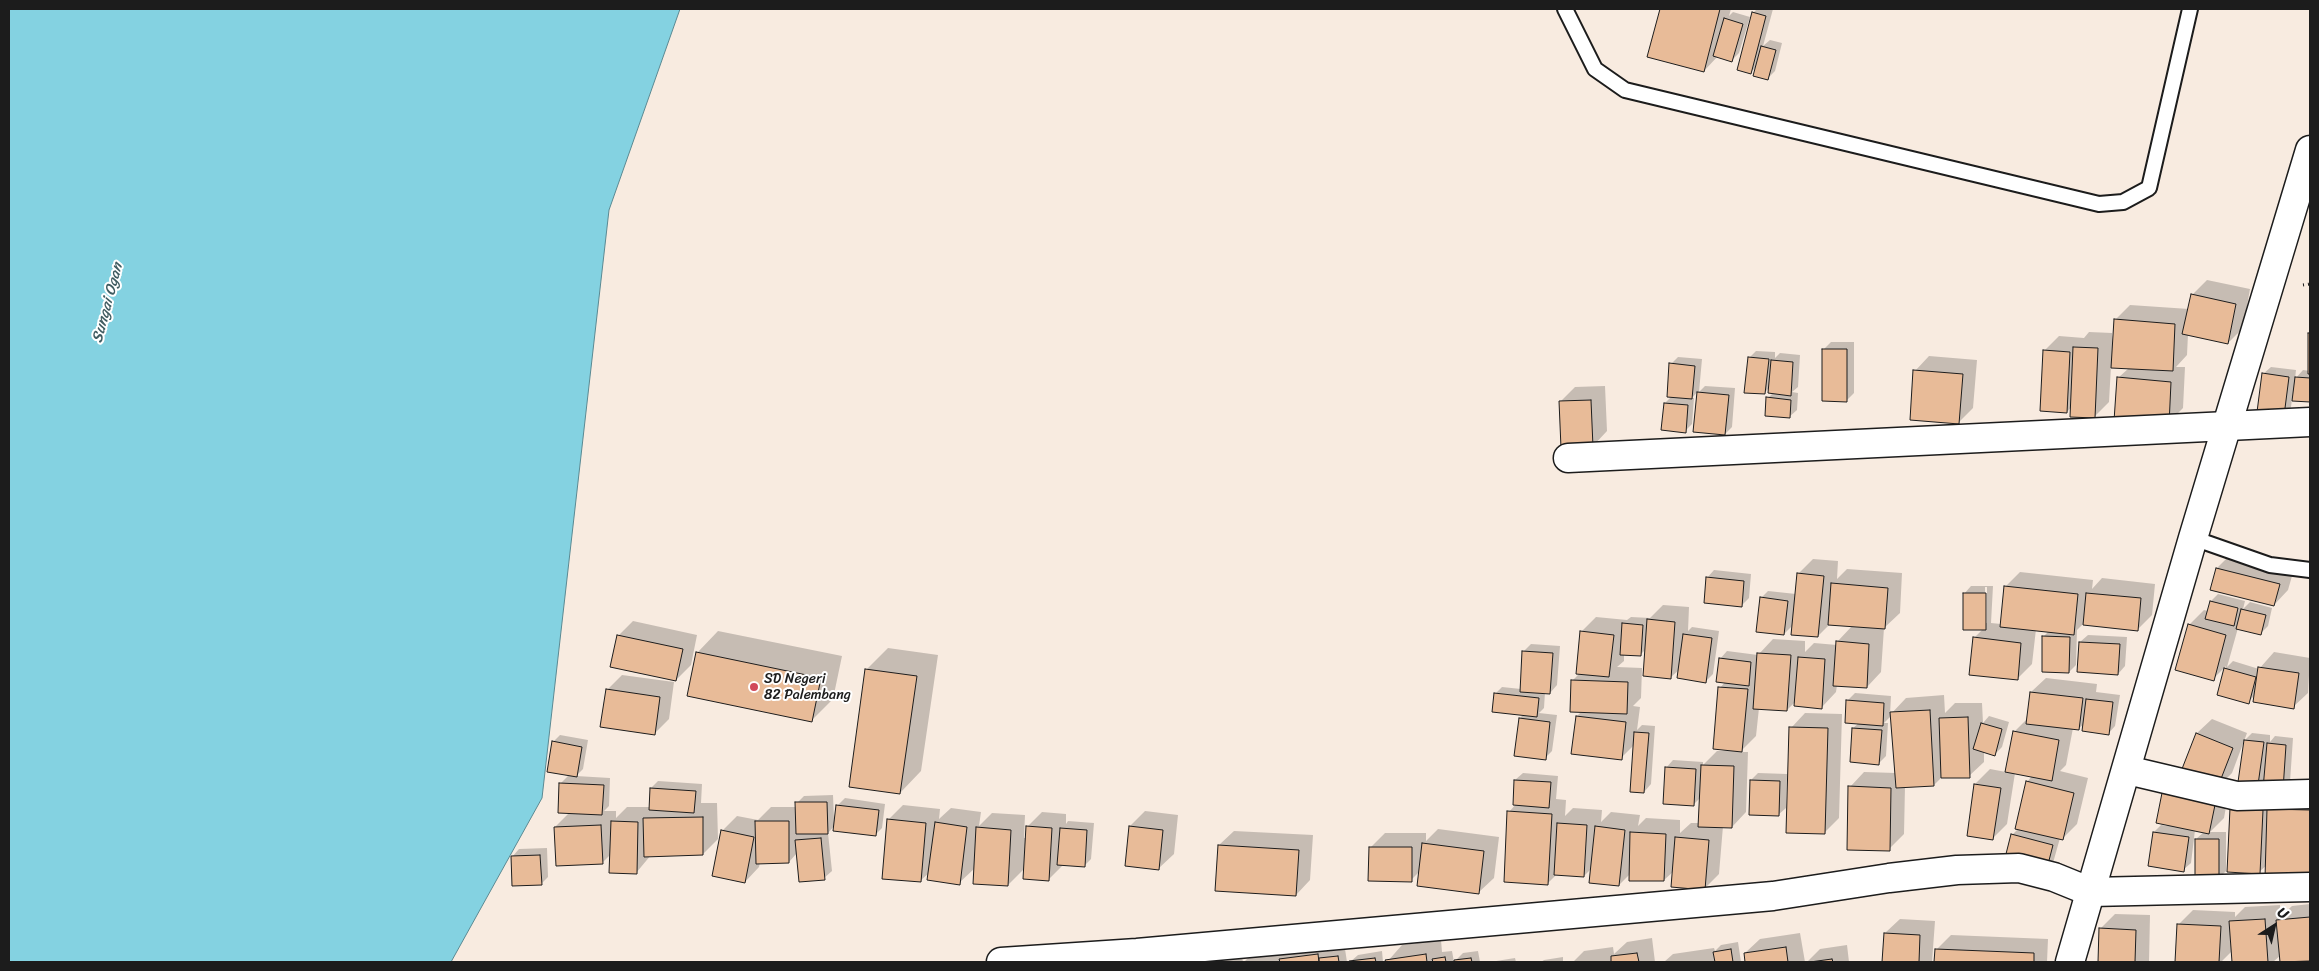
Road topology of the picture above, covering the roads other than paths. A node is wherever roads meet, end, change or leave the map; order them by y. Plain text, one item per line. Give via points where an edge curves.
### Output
1 (1565, 9) edge
2 (2190, 9) edge
3 (2310, 150) edge
4 (2310, 422) edge
5 (2229, 426) junction
6 (1568, 458) dead end
7 (2193, 538) junction
8 (2310, 570) edge
9 (2127, 770) junction
10 (2310, 794) edge
11 (2310, 887) edge
12 (2091, 892) junction
13 (1001, 962) edge
14 (2070, 962) edge

1 - 2 lane via 1594,70 1625,90 2099,204 2123,202 2149,188
3 - 5 street
4 - 5 street
5 - 6 street
5 - 7 street
7 - 8 lane via 2270,565
7 - 9 street
9 - 10 street via 2237,796
9 - 12 street
11 - 12 street
12 - 13 street via 2054,877 2019,868 1957,870 1773,896 1137,953
12 - 14 street

